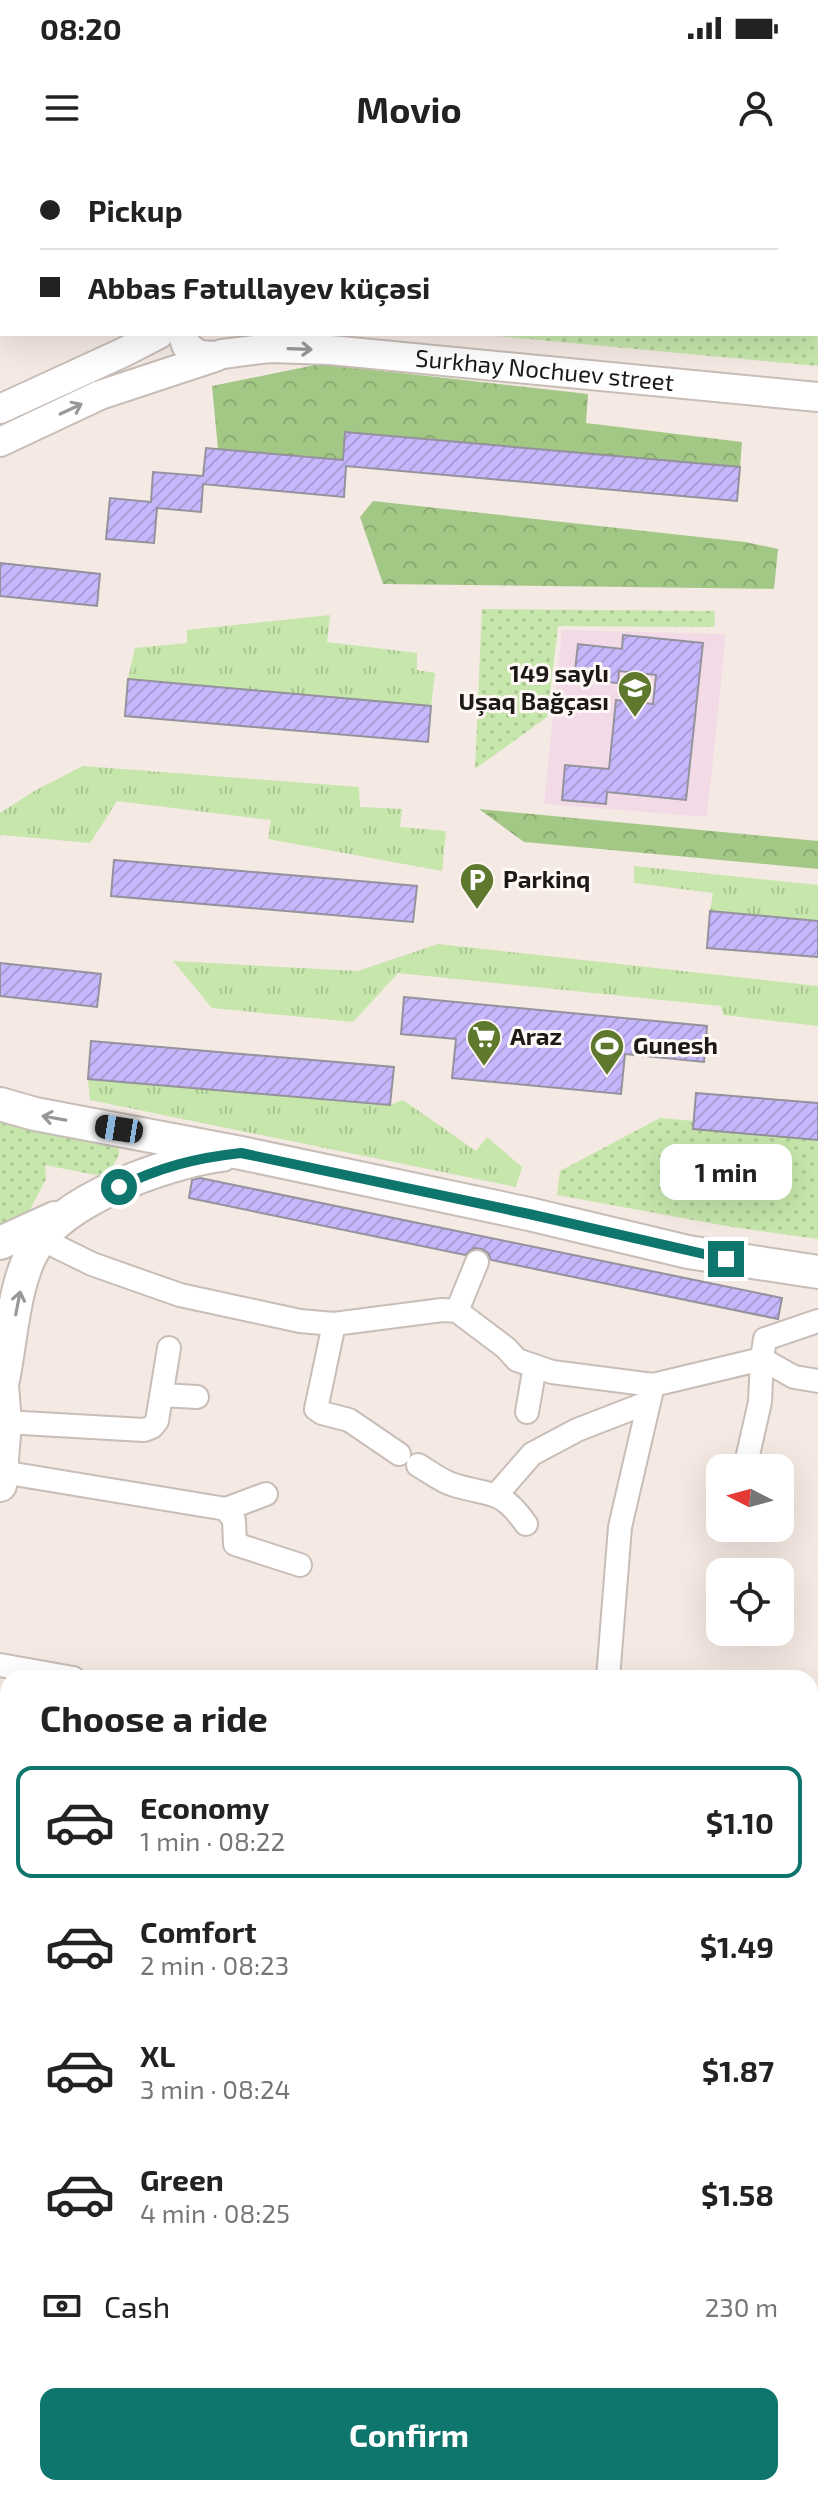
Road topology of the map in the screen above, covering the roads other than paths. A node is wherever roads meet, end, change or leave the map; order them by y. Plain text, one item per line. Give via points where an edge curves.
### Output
1 (155, 336) edge
2 (184, 336) edge
3 (351, 336) edge
4 (224, 348) edge
5 (818, 381) edge
6 (818, 397) edge
7 (0, 409) edge
8 (0, 442) edge
9 (0, 1104) edge
10 (119, 1129) junction
11 (241, 1153) junction
12 (119, 1187) junction
13 (76, 1209) junction
14 (41, 1239) junction
15 (0, 1243) edge
16 (477, 1262) dead end
17 (818, 1272) edge
18 (457, 1311) junction
19 (818, 1321) edge
20 (334, 1324) junction
21 (169, 1348) dead end
22 (762, 1359) junction
23 (535, 1366) junction
24 (2, 1371) edge
25 (818, 1381) edge
26 (651, 1394) junction
27 (162, 1395) junction
28 (197, 1397) dead end
29 (527, 1412) dead end
30 (5, 1422) junction
31 (748, 1454) edge
32 (1, 1479) edge
33 (266, 1494) dead end
34 (497, 1494) junction
35 (226, 1509) junction
36 (526, 1524) dead end
37 (300, 1565) dead end
38 (0, 1665) edge
39 (28, 1670) edge
40 (609, 1670) edge

1 - 7 street
2 - 4 street via 192,351 206,357
3 - 5 street, Surkhay Nochuev street
4 -> 6 street, Surkhay Nochuev street via 330,350
8 -> 4 street, Surkhay Nochuev street via 100,395
10 -> 9 main road
10 - 11 main road
10 - 12 main road via 138,1151
11 - 12 main road via 193,1159
11 - 17 main road via 659,1246
12 - 13 main road
13 - 14 main road
13 - 15 main road
14 - 20 street via 92,1264 180,1295
24 -> 14 main road via 21,1286
16 - 18 street
18 - 20 street
18 - 23 street via 517,1360
19 - 22 street via 765,1339
20 - 34 street via 316,1409 349,1420 450,1483
21 - 27 street
22 - 25 street via 794,1377
22 - 26 street
22 - 31 street via 760,1402
23 - 26 street
23 - 29 street
24 - 30 main road
26 - 34 street via 532,1454
26 - 40 street via 620,1527
27 - 28 street
27 - 30 street via 157,1421 144,1430
30 - 32 main road
32 - 35 street
33 - 35 street
34 - 36 street
35 - 37 street via 234,1520 235,1544
38 - 39 street

